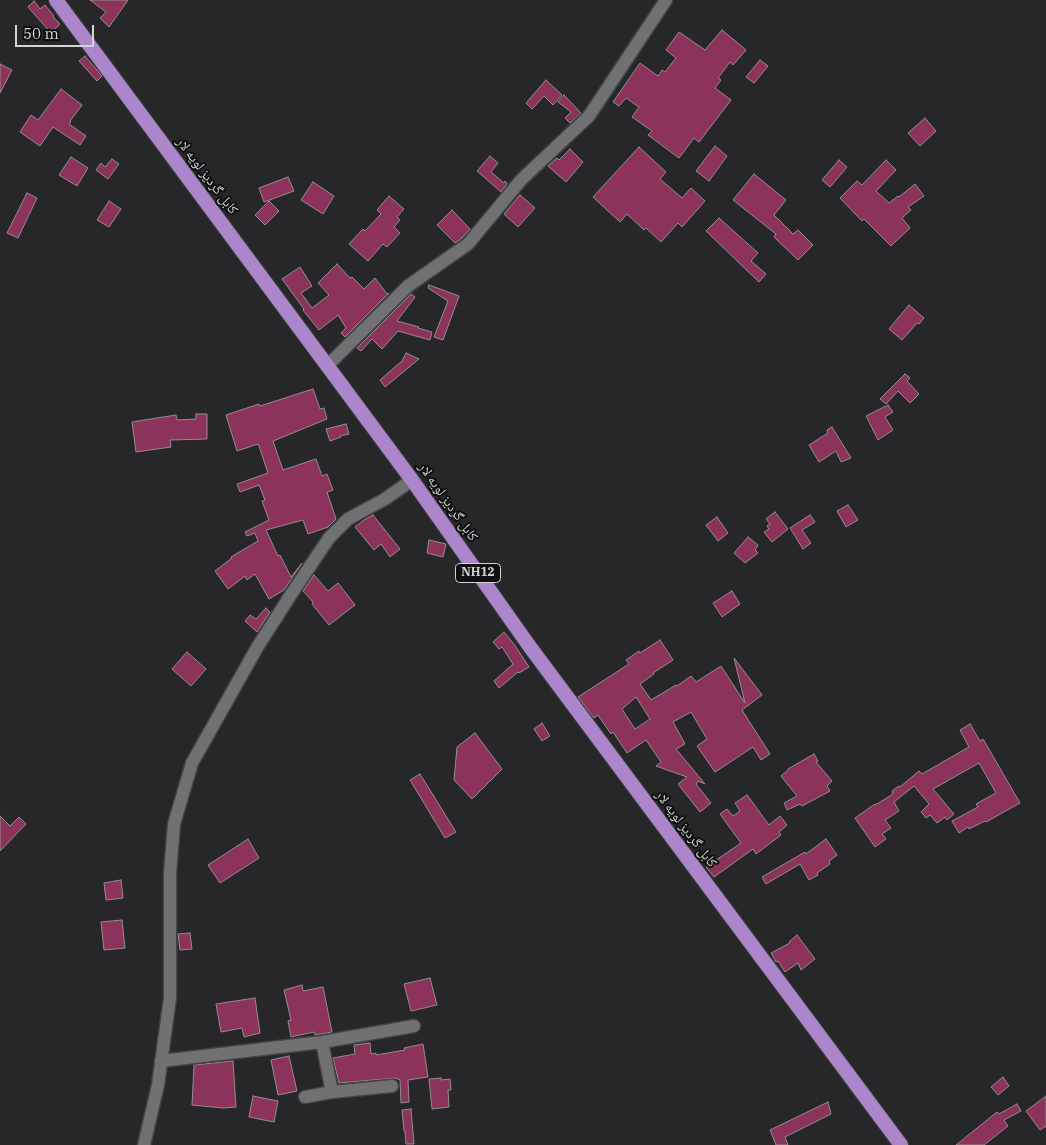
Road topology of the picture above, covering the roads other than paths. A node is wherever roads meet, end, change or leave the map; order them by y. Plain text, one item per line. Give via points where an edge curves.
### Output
1 (56, 0) edge
2 (666, 0) edge
3 (327, 366) junction
4 (412, 480) junction
5 (414, 1026) dead end
6 (322, 1042) junction
7 (161, 1061) junction
8 (392, 1086) dead end
9 (332, 1092) junction
10 (305, 1098) dead end
11 (144, 1145) edge
12 (901, 1145) edge

1 - 3 highway, کابل گردیز لویه لار / NH12
2 - 3 street via 589,116 521,180 468,244 408,286
3 - 4 highway, کابل گردیز لویه لار / NH12
4 - 7 street via 348,519 329,538 258,646 192,763 174,824 170,873 170,998
4 - 12 highway, کابل گردیز لویه لار / NH12 via 536,655
5 - 6 street
6 - 7 street
6 - 9 street
7 - 11 street
8 - 9 street
9 - 10 street

